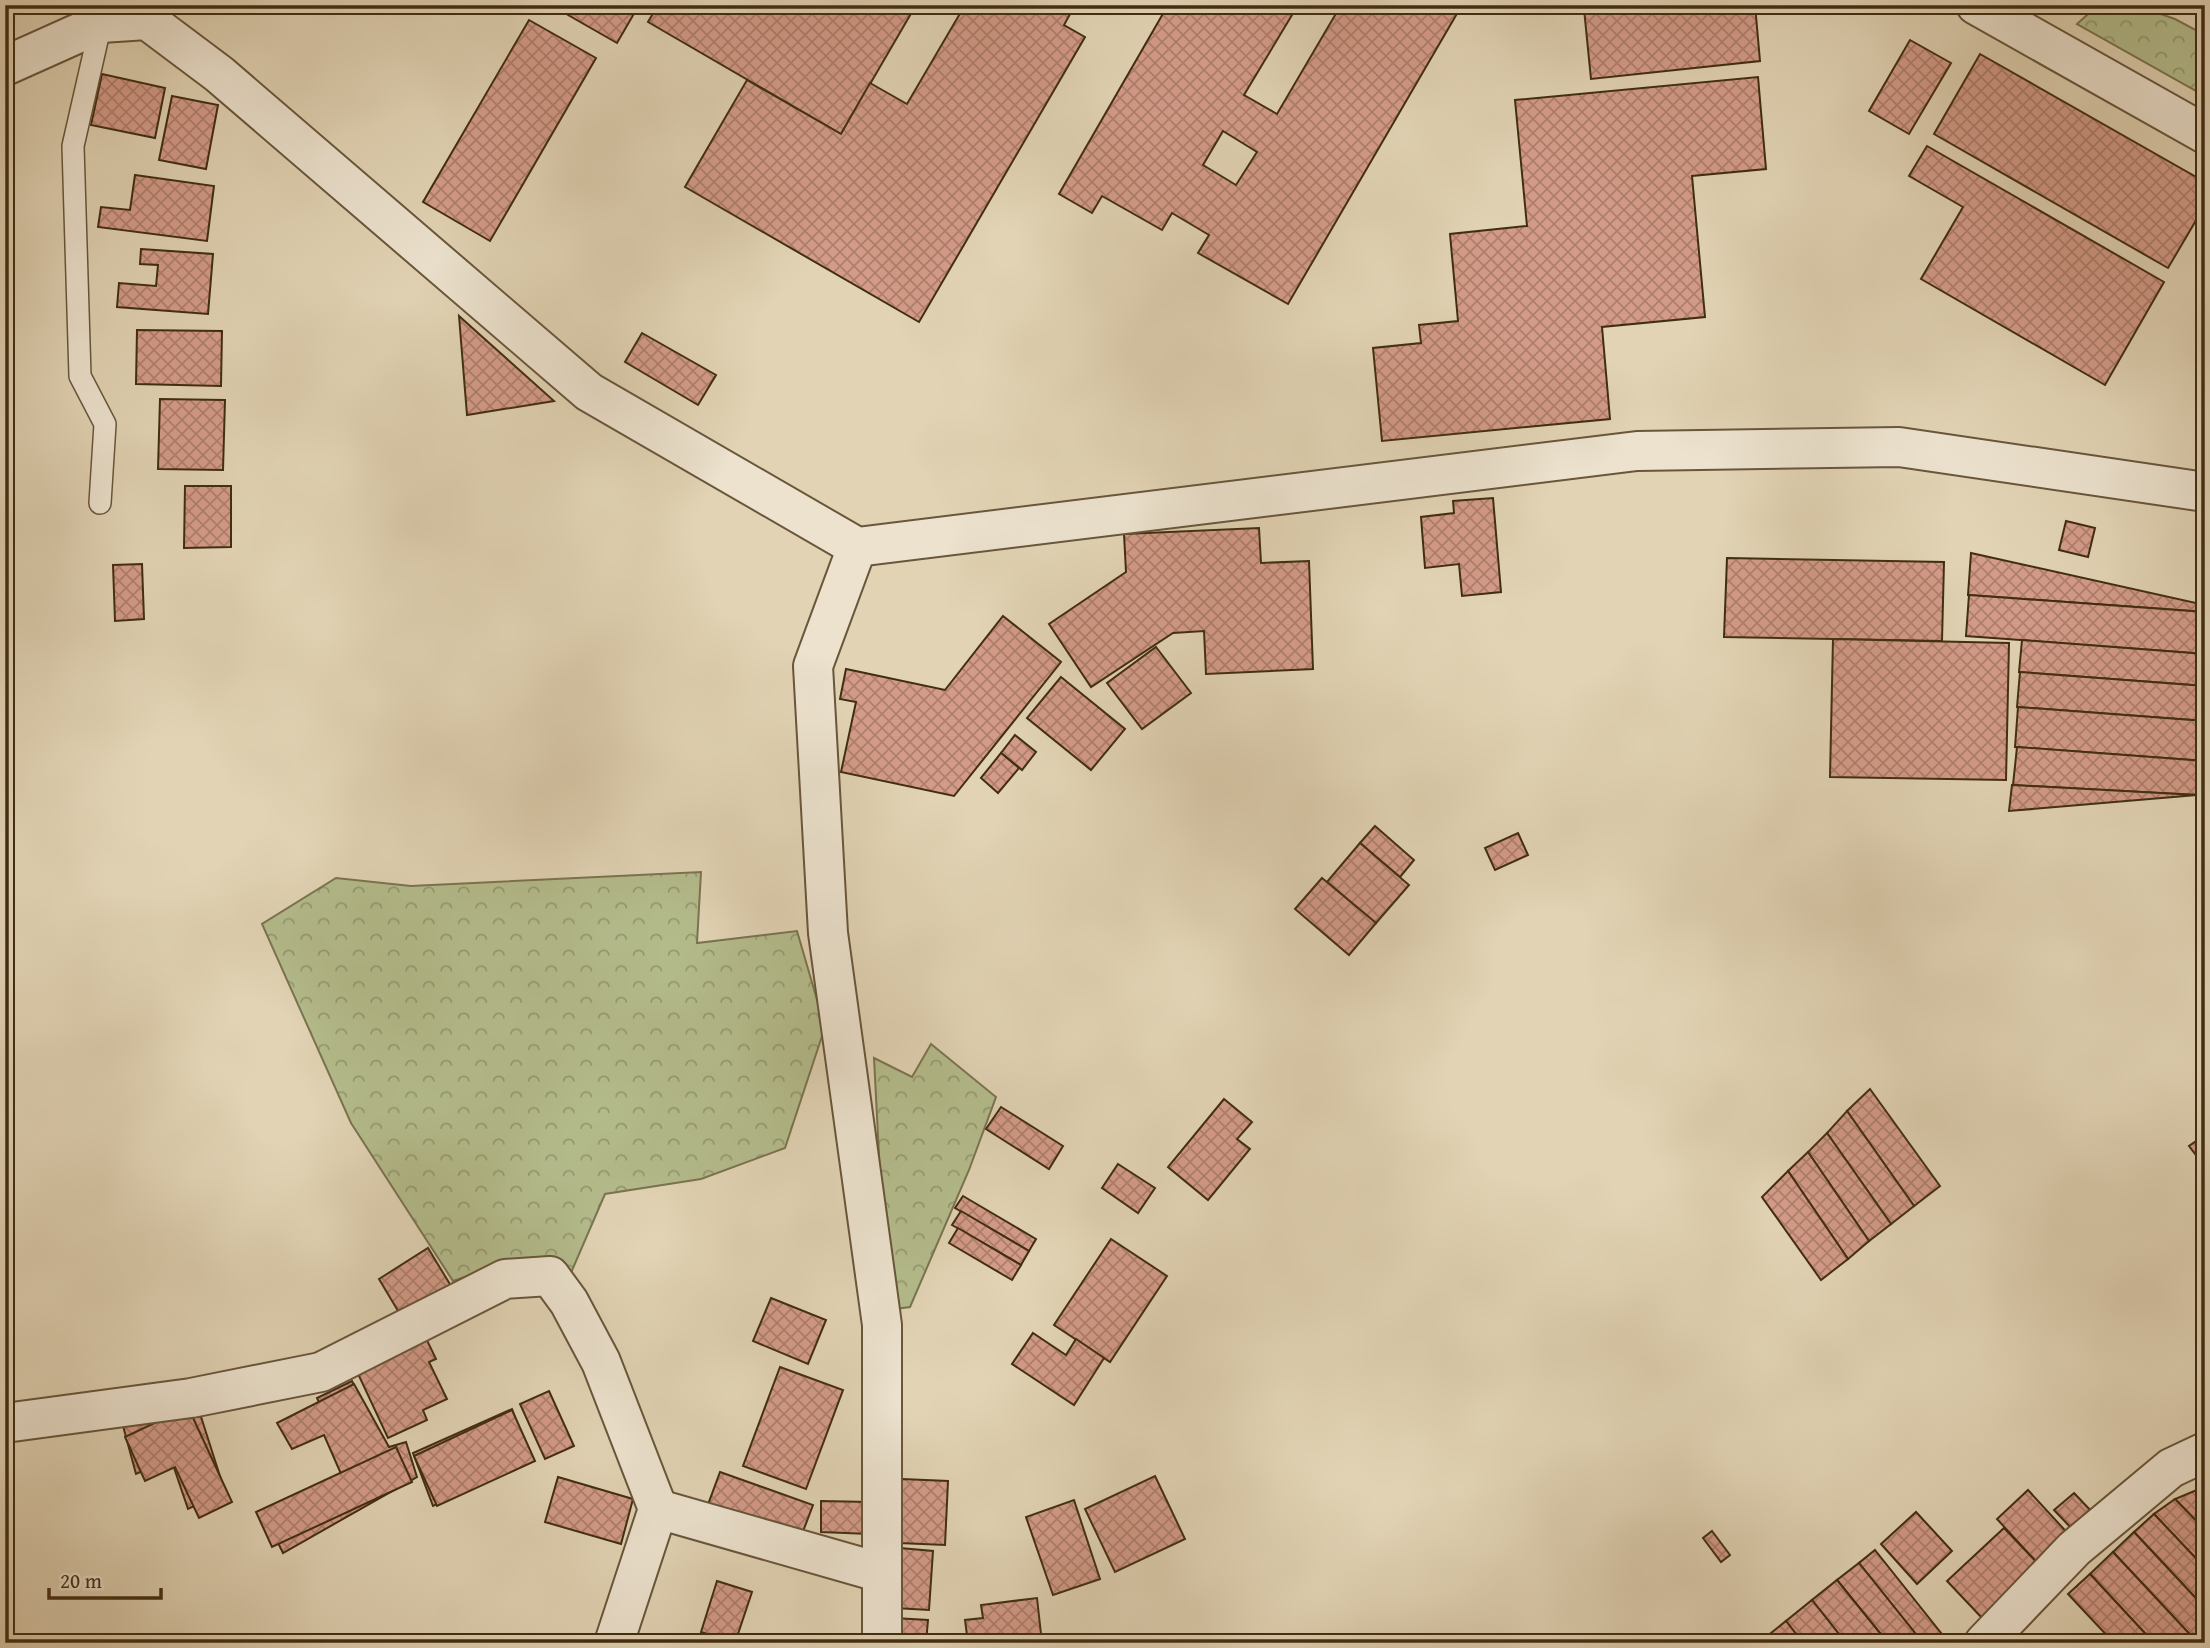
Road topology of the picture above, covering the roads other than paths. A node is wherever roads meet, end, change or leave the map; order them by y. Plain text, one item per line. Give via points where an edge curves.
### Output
1 (1976, 5) edge
2 (151, 13) edge
3 (101, 23) junction
4 (5, 66) edge
5 (2205, 134) edge
6 (2205, 492) edge
7 (100, 503) dead end
8 (857, 547) junction
9 (5, 1423) edge
10 (2205, 1452) edge
11 (658, 1509) junction
12 (882, 1573) junction
13 (614, 1643) edge
14 (882, 1643) edge
15 (1984, 1643) edge

1 - 5 street
2 - 3 street
2 - 8 street via 589,392
3 - 4 street
3 - 7 lane via 72,146 80,376 105,424
6 - 8 street via 1899,447 1637,451
8 - 12 street via 813,666 828,933 882,1325
9 - 11 street via 191,1398 321,1372 505,1279 550,1276 600,1362
10 - 15 street via 2171,1468 2074,1549
11 - 12 street
11 - 13 street
12 - 14 street

